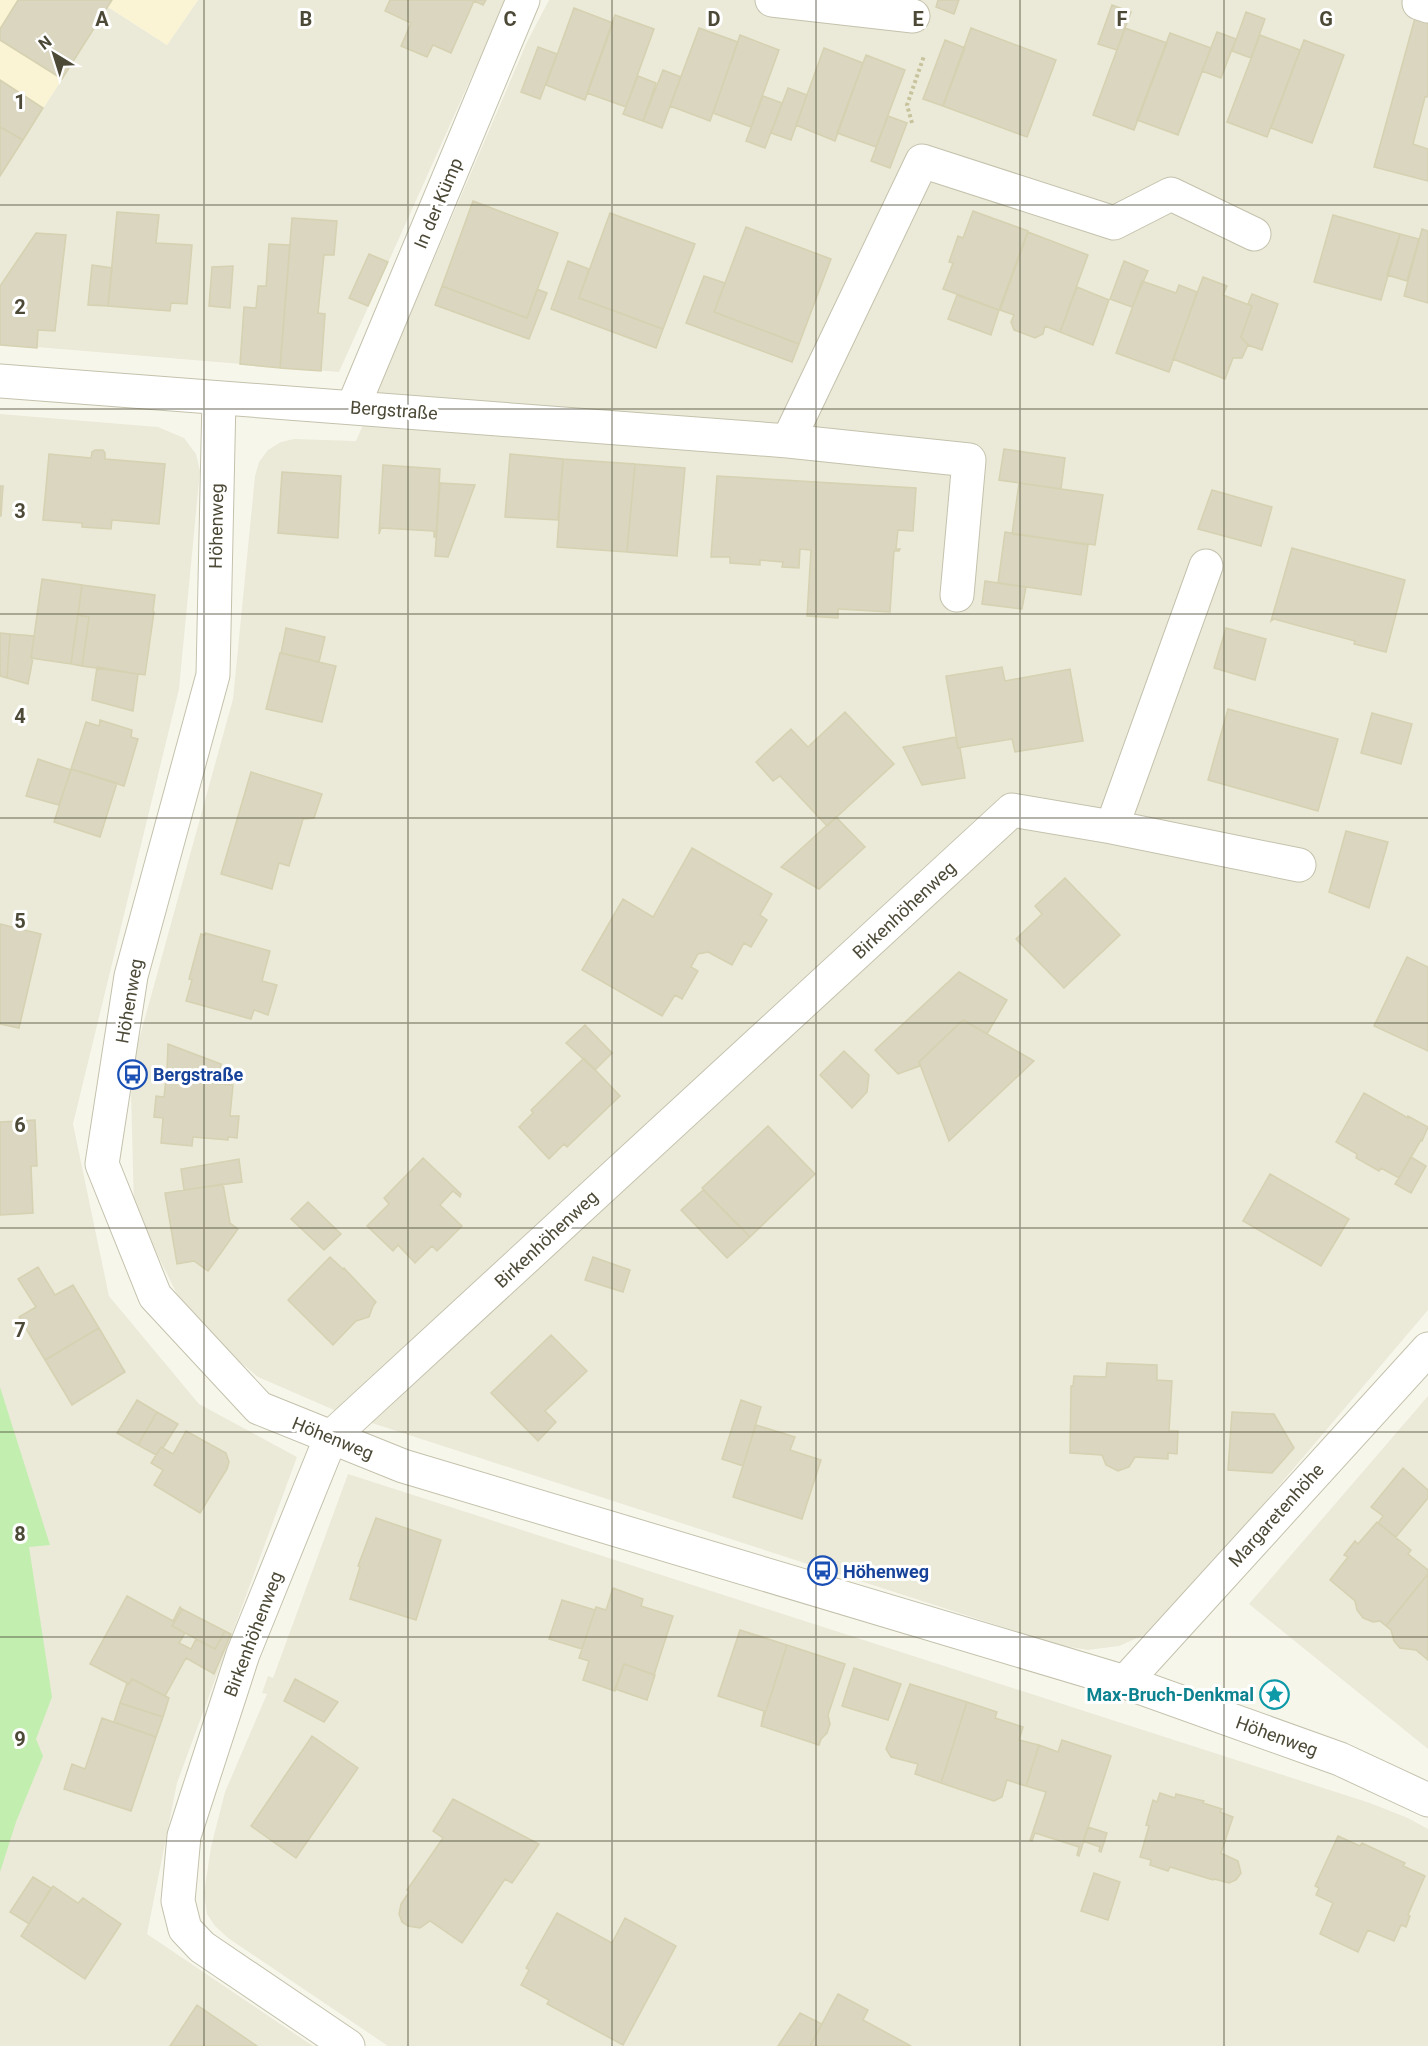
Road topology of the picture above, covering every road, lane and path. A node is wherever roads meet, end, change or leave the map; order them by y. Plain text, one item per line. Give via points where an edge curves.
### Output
1 (523, 0) edge
2 (772, 0) edge
3 (913, 16) joint
4 (922, 161) junction
5 (1254, 234) dead end
6 (0, 381) edge
7 (219, 398) junction
8 (353, 407) junction
9 (788, 441) junction
10 (1206, 566) dead end
11 (957, 595) dead end
12 (1112, 827) junction
13 (1299, 865) dead end
14 (1428, 1349) edge
15 (331, 1437) junction
16 (1125, 1682) junction
17 (1428, 1800) edge
18 (348, 2046) edge

1 - 8 street, In der Kümp
2 - 3 street
3 - 4 path via 927,47 907,105
4 - 5 street via 1114,223 1171,194
4 - 9 street
6 - 7 street, Bergstraße
7 - 8 street, Bergstraße
7 - 15 street, Höhenweg via 213,675 131,976 102,1164 155,1296 259,1408
8 - 9 street, Bergstraße
9 - 11 street, Bergstraße via 969,460
10 - 12 street
12 - 13 street
12 - 15 street, Birkenhöhenweg via 1012,810
14 - 16 street, Margaretenhöhe
15 - 16 street, Höhenweg via 403,1466
15 - 18 street, Birkenhöhenweg via 243,1654 184,1836 178,1901 185,1929 202,1947
16 - 17 street, Höhenweg via 1340,1759

